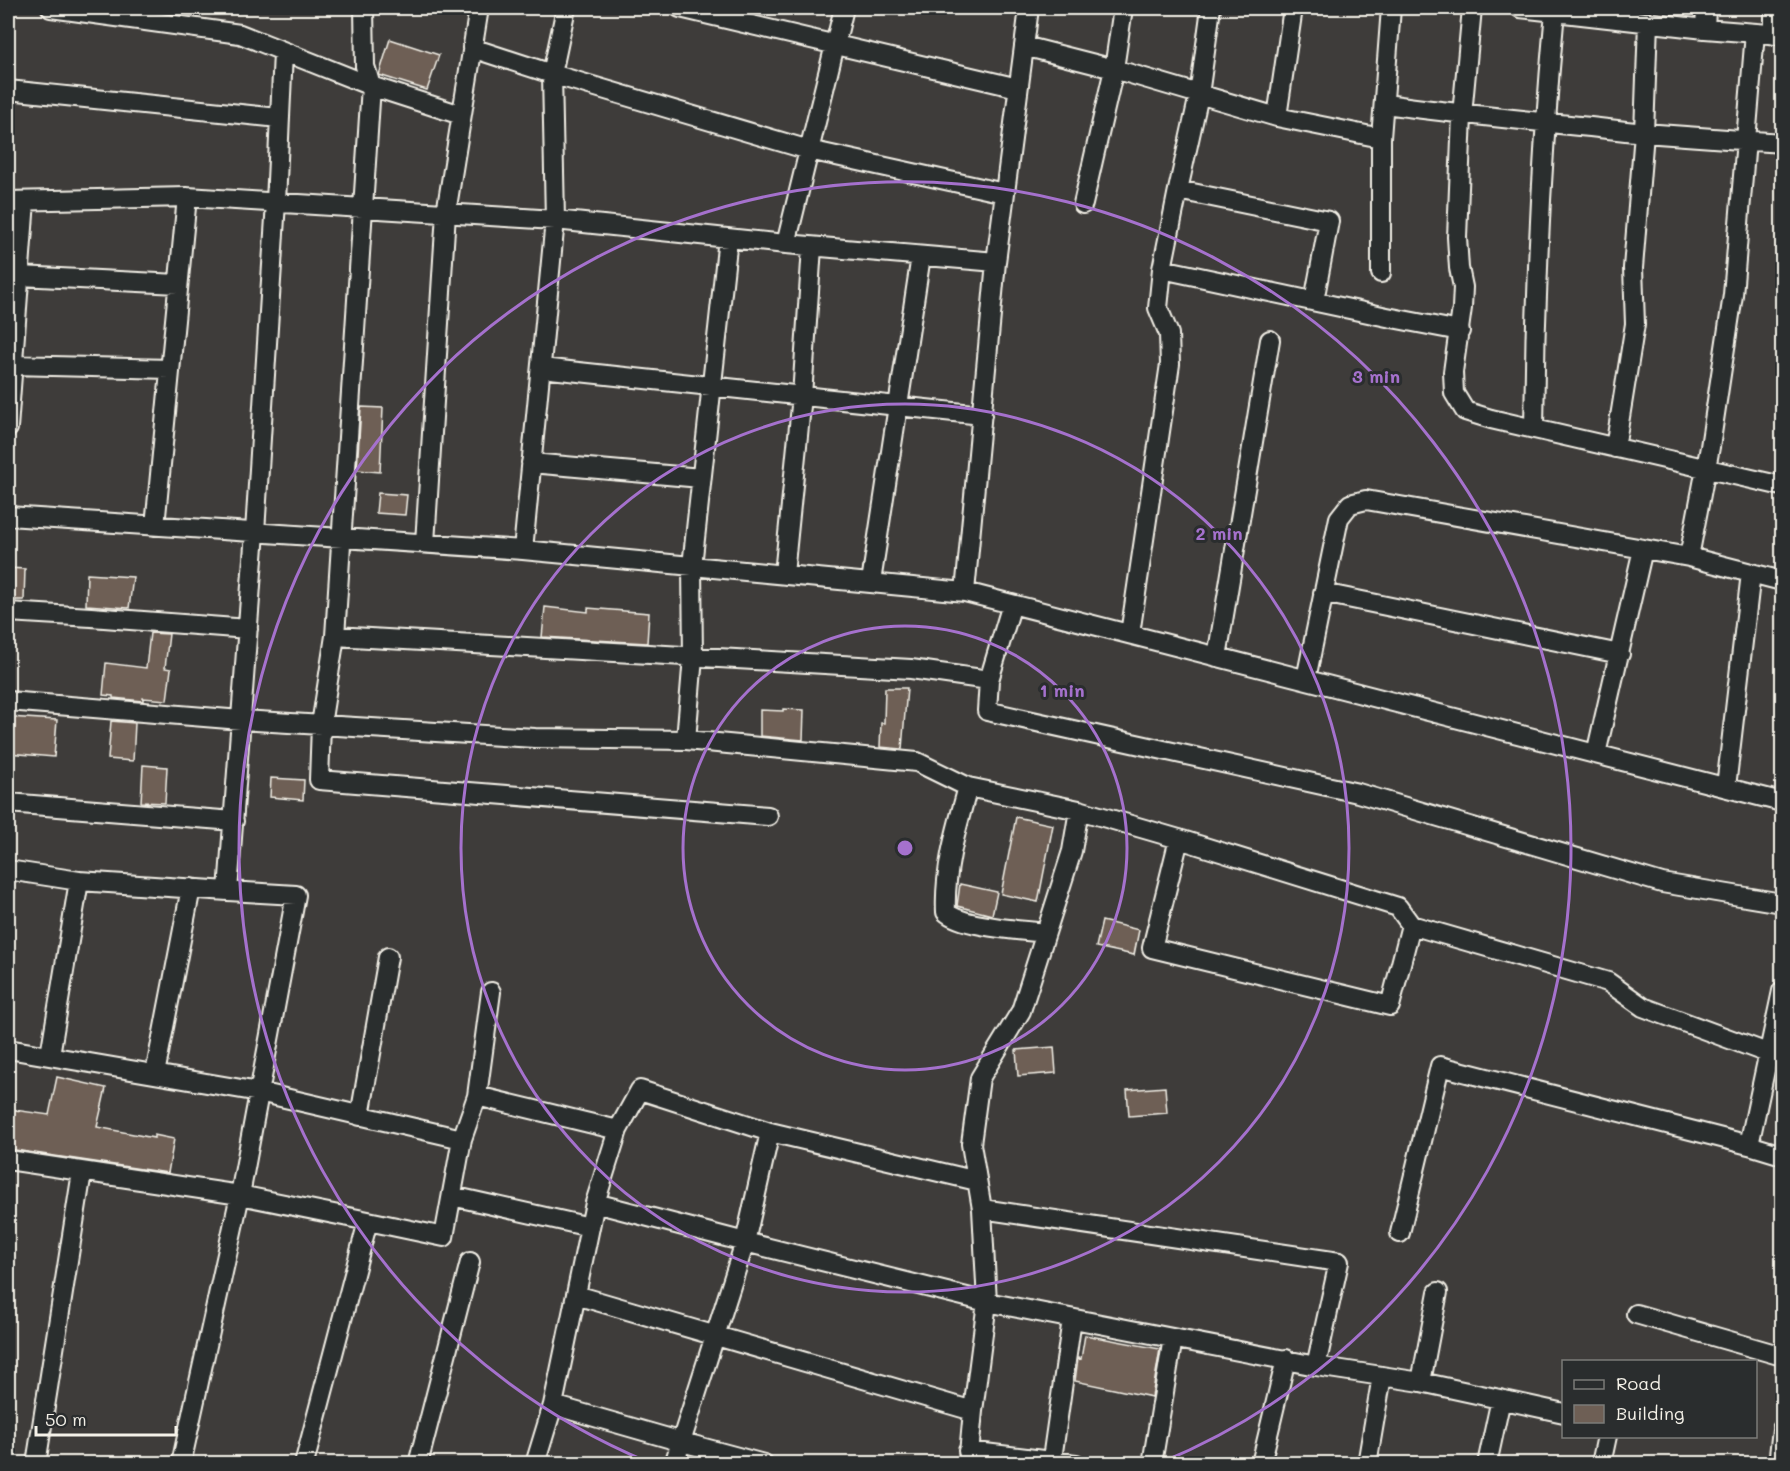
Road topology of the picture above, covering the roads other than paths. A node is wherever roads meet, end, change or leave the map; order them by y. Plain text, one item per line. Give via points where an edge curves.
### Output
1 (51, 8) edge
2 (364, 8) edge
3 (479, 8) edge
4 (566, 8) edge
5 (680, 8) edge
6 (844, 8) edge
7 (1029, 8) edge
8 (1123, 8) edge
9 (1211, 8) edge
10 (1293, 8) edge
11 (1391, 8) edge
12 (1472, 8) edge
13 (1520, 8) edge
14 (1706, 8) edge
15 (1774, 8) edge
16 (1556, 11) junction
17 (1583, 11) edge
18 (736, 14) edge
19 (1648, 22) junction
20 (1705, 29) junction
21 (1755, 33) junction
22 (1778, 35) edge
23 (834, 45) junction
24 (1024, 46) junction
25 (472, 48) junction
26 (284, 53) junction
27 (1114, 69) junction
28 (552, 74) junction
29 (371, 86) junction
30 (1018, 88) junction
31 (8, 90) edge
32 (1199, 95) junction
33 (1385, 104) junction
34 (461, 115) junction
35 (1462, 115) junction
36 (1277, 117) junction
37 (279, 118) junction
38 (1545, 122) junction
39 (1644, 133) junction
40 (1382, 138) junction
41 (1745, 140) junction
42 (1782, 143) edge
43 (809, 150) junction
44 (1178, 190) junction
45 (1004, 194) junction
46 (187, 196) junction
47 (16, 201) edge
48 (276, 202) junction
49 (1083, 204) dead end
50 (364, 208) junction
51 (446, 213) junction
52 (555, 220) junction
53 (728, 238) junction
54 (786, 244) junction
55 (812, 247) junction
56 (921, 256) junction
57 (996, 262) junction
58 (1162, 269) junction
59 (1381, 273) dead end
60 (20, 276) junction
61 (178, 284) junction
62 (1314, 301) junction
63 (1460, 331) junction
64 (1270, 340) dead end
65 (13, 365) junction
66 (541, 368) junction
67 (170, 369) junction
68 (712, 386) junction
69 (802, 396) junction
70 (898, 406) junction
71 (982, 415) junction
72 (8, 428) edge
73 (1534, 429) junction
74 (1615, 448) junction
75 (531, 463) junction
76 (1706, 469) junction
77 (701, 478) junction
78 (1782, 486) edge
79 (8, 516) edge
80 (155, 526) junction
81 (255, 532) junction
82 (341, 538) junction
83 (425, 543) junction
84 (1643, 549) junction
85 (523, 550) junction
86 (1689, 557) junction
87 (692, 566) junction
88 (1751, 573) junction
89 (784, 574) junction
90 (1782, 581) edge
91 (871, 582) junction
92 (965, 592) junction
93 (1323, 593) junction
94 (1012, 604) junction
95 (8, 612) edge
96 (248, 629) junction
97 (1130, 634) junction
98 (335, 636) junction
99 (1620, 654) junction
100 (693, 657) junction
101 (1217, 657) junction
102 (1306, 679) junction
103 (989, 680) junction
104 (8, 701) edge
105 (241, 720) junction
106 (321, 725) junction
107 (686, 740) junction
108 (1596, 754) junction
109 (968, 787) junction
110 (1726, 787) junction
111 (1782, 802) edge
112 (8, 803) edge
113 (1079, 810) junction
114 (768, 816) dead end
115 (234, 821) junction
116 (1179, 838) junction
117 (8, 870) edge
118 (79, 881) junction
119 (191, 888) junction
120 (228, 891) junction
121 (1782, 903) edge
122 (1411, 925) junction
123 (1045, 933) junction
124 (388, 957) dead end
125 (1782, 991) edge
126 (491, 992) dead end
127 (8, 1049) edge
128 (1770, 1054) junction
129 (50, 1055) junction
130 (155, 1074) junction
131 (259, 1092) junction
132 (477, 1096) junction
133 (360, 1116) junction
134 (618, 1130) junction
135 (770, 1132) junction
136 (462, 1139) junction
137 (1749, 1145) junction
138 (1782, 1155) edge
139 (8, 1160) edge
140 (82, 1172) junction
141 (977, 1181) junction
142 (240, 1195) junction
143 (452, 1196) junction
144 (595, 1203) junction
145 (982, 1209) junction
146 (368, 1221) junction
147 (590, 1227) junction
148 (1400, 1233) dead end
149 (745, 1242) junction
150 (470, 1262) dead end
151 (1438, 1292) dead end
152 (576, 1295) junction
153 (987, 1302) junction
154 (1636, 1314) dead end
155 (1072, 1319) junction
156 (716, 1337) junction
157 (1173, 1338) junction
158 (1782, 1356) edge
159 (1286, 1359) junction
160 (1316, 1366) junction
161 (1382, 1376) junction
162 (1421, 1382) junction
163 (1501, 1399) junction
164 (553, 1405) junction
165 (973, 1411) junction
166 (1562, 1413) edge
167 (1782, 1430) edge
168 (1607, 1438) edge
169 (682, 1442) junction
170 (968, 1457) edge
171 (1052, 1459) junction
172 (36, 1464) edge
173 (181, 1464) edge
174 (304, 1464) edge
175 (418, 1464) edge
176 (535, 1464) edge
177 (674, 1464) edge
178 (764, 1464) edge
179 (1076, 1464) edge
180 (1152, 1464) edge
181 (1261, 1464) edge
182 (1367, 1464) edge
183 (1487, 1464) edge
184 (1601, 1464) edge
185 (1778, 1464) edge

1 - 26 street via 240,34
2 - 29 street via 365,66
3 - 25 street
4 - 28 street
5 - 18 street
6 - 23 street
7 - 24 street
8 - 27 street
9 - 32 street
10 - 36 street
11 - 33 street
12 - 35 street
13 - 16 street
14 - 20 street
15 - 22 street
16 - 17 street
16 - 38 street
17 - 19 street
18 - 23 street
19 - 20 street
19 - 39 street
20 - 21 street
21 - 22 street
21 - 41 street
23 - 30 street
23 - 43 street
24 - 27 street
24 - 30 street
25 - 28 street
25 - 34 street
26 - 29 street
26 - 37 street
27 - 32 street
27 - 49 street
28 - 43 street
28 - 52 street
29 - 34 street
29 - 50 street
30 - 45 street
31 - 37 street
32 - 36 street
32 - 44 street
33 - 35 street
33 - 40 street
34 - 51 street
35 - 38 street
35 - 63 street via 1457,237 1463,287
36 - 40 street
37 - 48 street
38 - 39 street
38 - 73 street
39 - 41 street
39 - 74 street via 1633,268 1635,324
40 - 59 street
41 - 42 street
41 - 76 street via 1733,295
43 - 45 street
43 - 54 street
44 - 58 street
44 - 62 street via 1329,221
45 - 57 street
46 - 47 street
46 - 48 street
46 - 61 street
47 - 60 street
48 - 50 street
48 - 81 street
50 - 51 street
50 - 82 street
51 - 52 street
51 - 83 street
52 - 53 street
52 - 66 street
53 - 54 street
53 - 68 street
54 - 55 street
55 - 56 street
55 - 69 street
56 - 57 street
56 - 70 street
57 - 71 street
58 - 62 street
58 - 97 street via 1158,308 1169,334 1170,364
60 - 61 street
60 - 65 street
61 - 67 street
62 - 63 street
63 - 73 street via 1453,372 1454,393 1465,411
64 - 101 street
65 - 67 street
65 - 72 street
66 - 68 street
66 - 75 street
67 - 80 street
68 - 69 street
68 - 77 street
69 - 70 street
69 - 89 street
70 - 71 street
70 - 91 street
71 - 92 street
73 - 74 street
74 - 76 street
75 - 77 street
75 - 85 street
76 - 78 street
76 - 86 street
77 - 87 street
79 - 80 street
80 - 81 street
81 - 82 street
81 - 96 street
82 - 83 street
82 - 98 street
83 - 85 street
84 - 86 street
84 - 93 street via 1366,500 1350,504 1339,518
84 - 99 street
85 - 87 street
86 - 88 street
87 - 89 street
87 - 100 street
88 - 90 street
88 - 110 street
89 - 91 street
91 - 92 street
92 - 94 street
93 - 99 street
93 - 102 street
94 - 97 street
94 - 103 street
95 - 96 street
96 - 105 street
97 - 101 street
98 - 100 street
98 - 106 street
99 - 108 street
100 - 103 street via 911,669
100 - 107 street
101 - 102 street
102 - 108 street
103 - 121 street via 987,711 1358,793 1662,882
104 - 105 street
105 - 106 street
105 - 115 street
106 - 107 street via 535,738
106 - 114 street via 319,780
107 - 109 street via 917,762
108 - 110 street
109 - 113 street
109 - 123 street via 954,838 945,890 946,912 968,922
110 - 111 street
112 - 115 street
113 - 116 street
113 - 123 street via 1072,851
115 - 120 street
116 - 122 street via 1398,907
116 - 122 street via 1152,948 1390,1006
117 - 118 street
118 - 119 street
118 - 129 street
119 - 120 street
119 - 130 street
120 - 131 street via 296,895
122 - 128 street via 1608,982 1643,1007
123 - 141 street via 1021,1011 980,1078 971,1144
124 - 133 street
125 - 128 street
126 - 132 street
127 - 129 street
128 - 137 street
129 - 130 street
130 - 131 street
131 - 133 street
131 - 142 street
132 - 134 street
132 - 136 street
133 - 136 street
134 - 135 street via 640,1090
134 - 144 street
135 - 141 street
135 - 149 street
136 - 143 street
137 - 138 street
137 - 148 street via 1440,1066
139 - 140 street
140 - 142 street
140 - 172 street
141 - 145 street
142 - 146 street
142 - 173 street
143 - 146 street via 444,1237
143 - 147 street
144 - 147 street
144 - 149 street
145 - 153 street
145 - 160 street via 1339,1262
146 - 174 street
147 - 152 street
149 - 153 street
149 - 156 street
150 - 175 street
151 - 162 street
152 - 156 street
152 - 164 street
153 - 155 street
153 - 165 street
154 - 158 street
155 - 157 street
155 - 171 street
156 - 165 street
156 - 169 street
157 - 159 street
157 - 180 street
159 - 160 street
159 - 181 street
160 - 161 street
161 - 162 street
161 - 182 street
162 - 163 street
163 - 166 street
163 - 183 street
164 - 169 street
164 - 176 street
165 - 170 street
167 - 185 street
168 - 184 street
169 - 177 street
169 - 178 street
170 - 171 street
171 - 179 street

